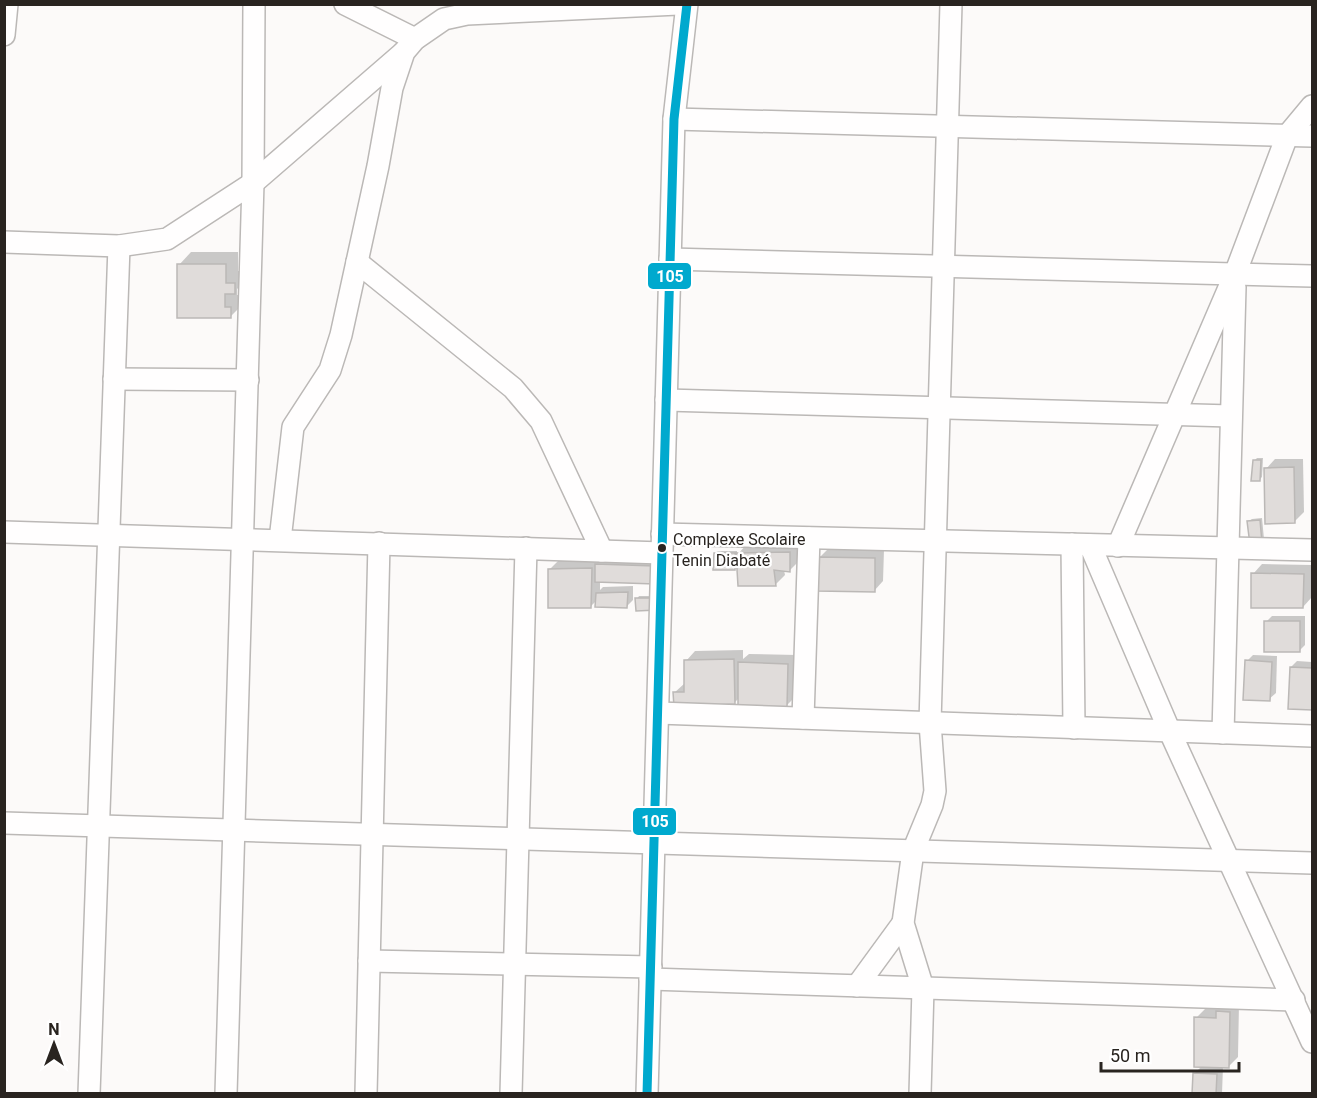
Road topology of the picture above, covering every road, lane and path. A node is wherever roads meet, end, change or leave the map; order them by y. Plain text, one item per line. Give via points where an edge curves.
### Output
1 (7, 4) edge
2 (254, 4) edge
3 (345, 4) edge
4 (678, 4) edge
5 (687, 4) edge
6 (951, 4) edge
7 (444, 11) edge
8 (4, 35) edge
9 (410, 46) junction
10 (1312, 106) edge
11 (674, 119) junction
12 (948, 126) junction
13 (1287, 136) junction
14 (1312, 136) edge
15 (253, 183) junction
16 (4, 242) edge
17 (119, 246) junction
18 (670, 259) junction
19 (357, 262) junction
20 (944, 266) junction
21 (1235, 274) junction
22 (1312, 276) edge
23 (114, 379) junction
24 (248, 380) junction
25 (666, 400) junction
26 (939, 408) junction
27 (1174, 414) junction
28 (1232, 416) junction
29 (4, 532) edge
30 (109, 535) junction
31 (809, 538) junction
32 (243, 539) junction
33 (280, 540) junction
34 (936, 541) junction
35 (379, 543) junction
36 (662, 543) junction
37 (1081, 545) junction
38 (1118, 546) junction
39 (526, 548) junction
40 (1228, 548) junction
41 (602, 550) junction
42 (1312, 550) edge
43 (658, 713) junction
44 (803, 718) junction
45 (930, 723) junction
46 (1074, 728) junction
47 (1170, 732) junction
48 (1223, 733) junction
49 (1312, 736) edge
50 (4, 823) edge
51 (98, 826) junction
52 (234, 830) junction
53 (372, 834) junction
54 (518, 839) junction
55 (654, 843) junction
56 (914, 851) junction
57 (1229, 860) junction
58 (1312, 862) edge
59 (903, 923) junction
60 (369, 961) junction
61 (515, 964) junction
62 (650, 973) junction
63 (857, 986) junction
64 (922, 988) junction
65 (1294, 1000) junction
66 (1312, 1042) edge
67 (89, 1094) edge
68 (226, 1094) edge
69 (366, 1094) edge
70 (511, 1094) edge
71 (647, 1094) edge
72 (920, 1094) edge

1 - 8 street
2 - 15 street
3 - 9 street
4 - 7 street via 467,14
5 - 11 street
6 - 12 street
7 - 9 street
9 - 15 street
9 - 19 street via 392,88
10 - 13 street
11 - 12 street
11 - 18 street
12 - 13 street
12 - 20 street
13 - 14 street
13 - 21 street
15 - 17 street via 167,239
15 - 24 street
16 - 17 street
17 - 23 street
18 - 20 street
18 - 25 street
19 - 33 street via 330,370 293,427
19 - 41 street via 513,388 541,421
20 - 21 street
20 - 26 street
21 - 22 street
21 - 27 street
21 - 28 street
23 - 24 street
23 - 30 street
24 - 32 street
25 - 26 street
25 - 36 street
26 - 27 street
26 - 34 street
27 - 28 street
27 - 38 street
28 - 40 street
29 - 30 street
30 - 32 street
30 - 51 street
31 - 34 street
31 - 36 street
31 - 44 street
32 - 33 street
32 - 52 street
33 - 35 street
34 - 37 street
34 - 45 street
35 - 39 street
35 - 53 street
36 - 41 street
36 - 43 street
37 - 38 street
37 - 46 street
37 - 47 street
38 - 40 street
39 - 41 street
39 - 54 street
40 - 42 street
40 - 48 street
43 - 44 street
43 - 55 street
44 - 45 street
45 - 46 street
45 - 56 street via 935,791
46 - 47 street
47 - 48 street
47 - 57 street
48 - 49 street
50 - 51 street
51 - 52 street
51 - 67 street
52 - 53 street
52 - 68 street
53 - 54 street
53 - 60 street
54 - 55 street
54 - 61 street
55 - 56 street
55 - 62 street
56 - 57 street
56 - 59 street
57 - 58 street
57 - 65 street
59 - 63 street
59 - 64 street
60 - 61 street
60 - 69 street
61 - 62 street
61 - 70 street
62 - 63 street
62 - 71 street
63 - 64 street
64 - 65 street
64 - 72 street
65 - 66 street

